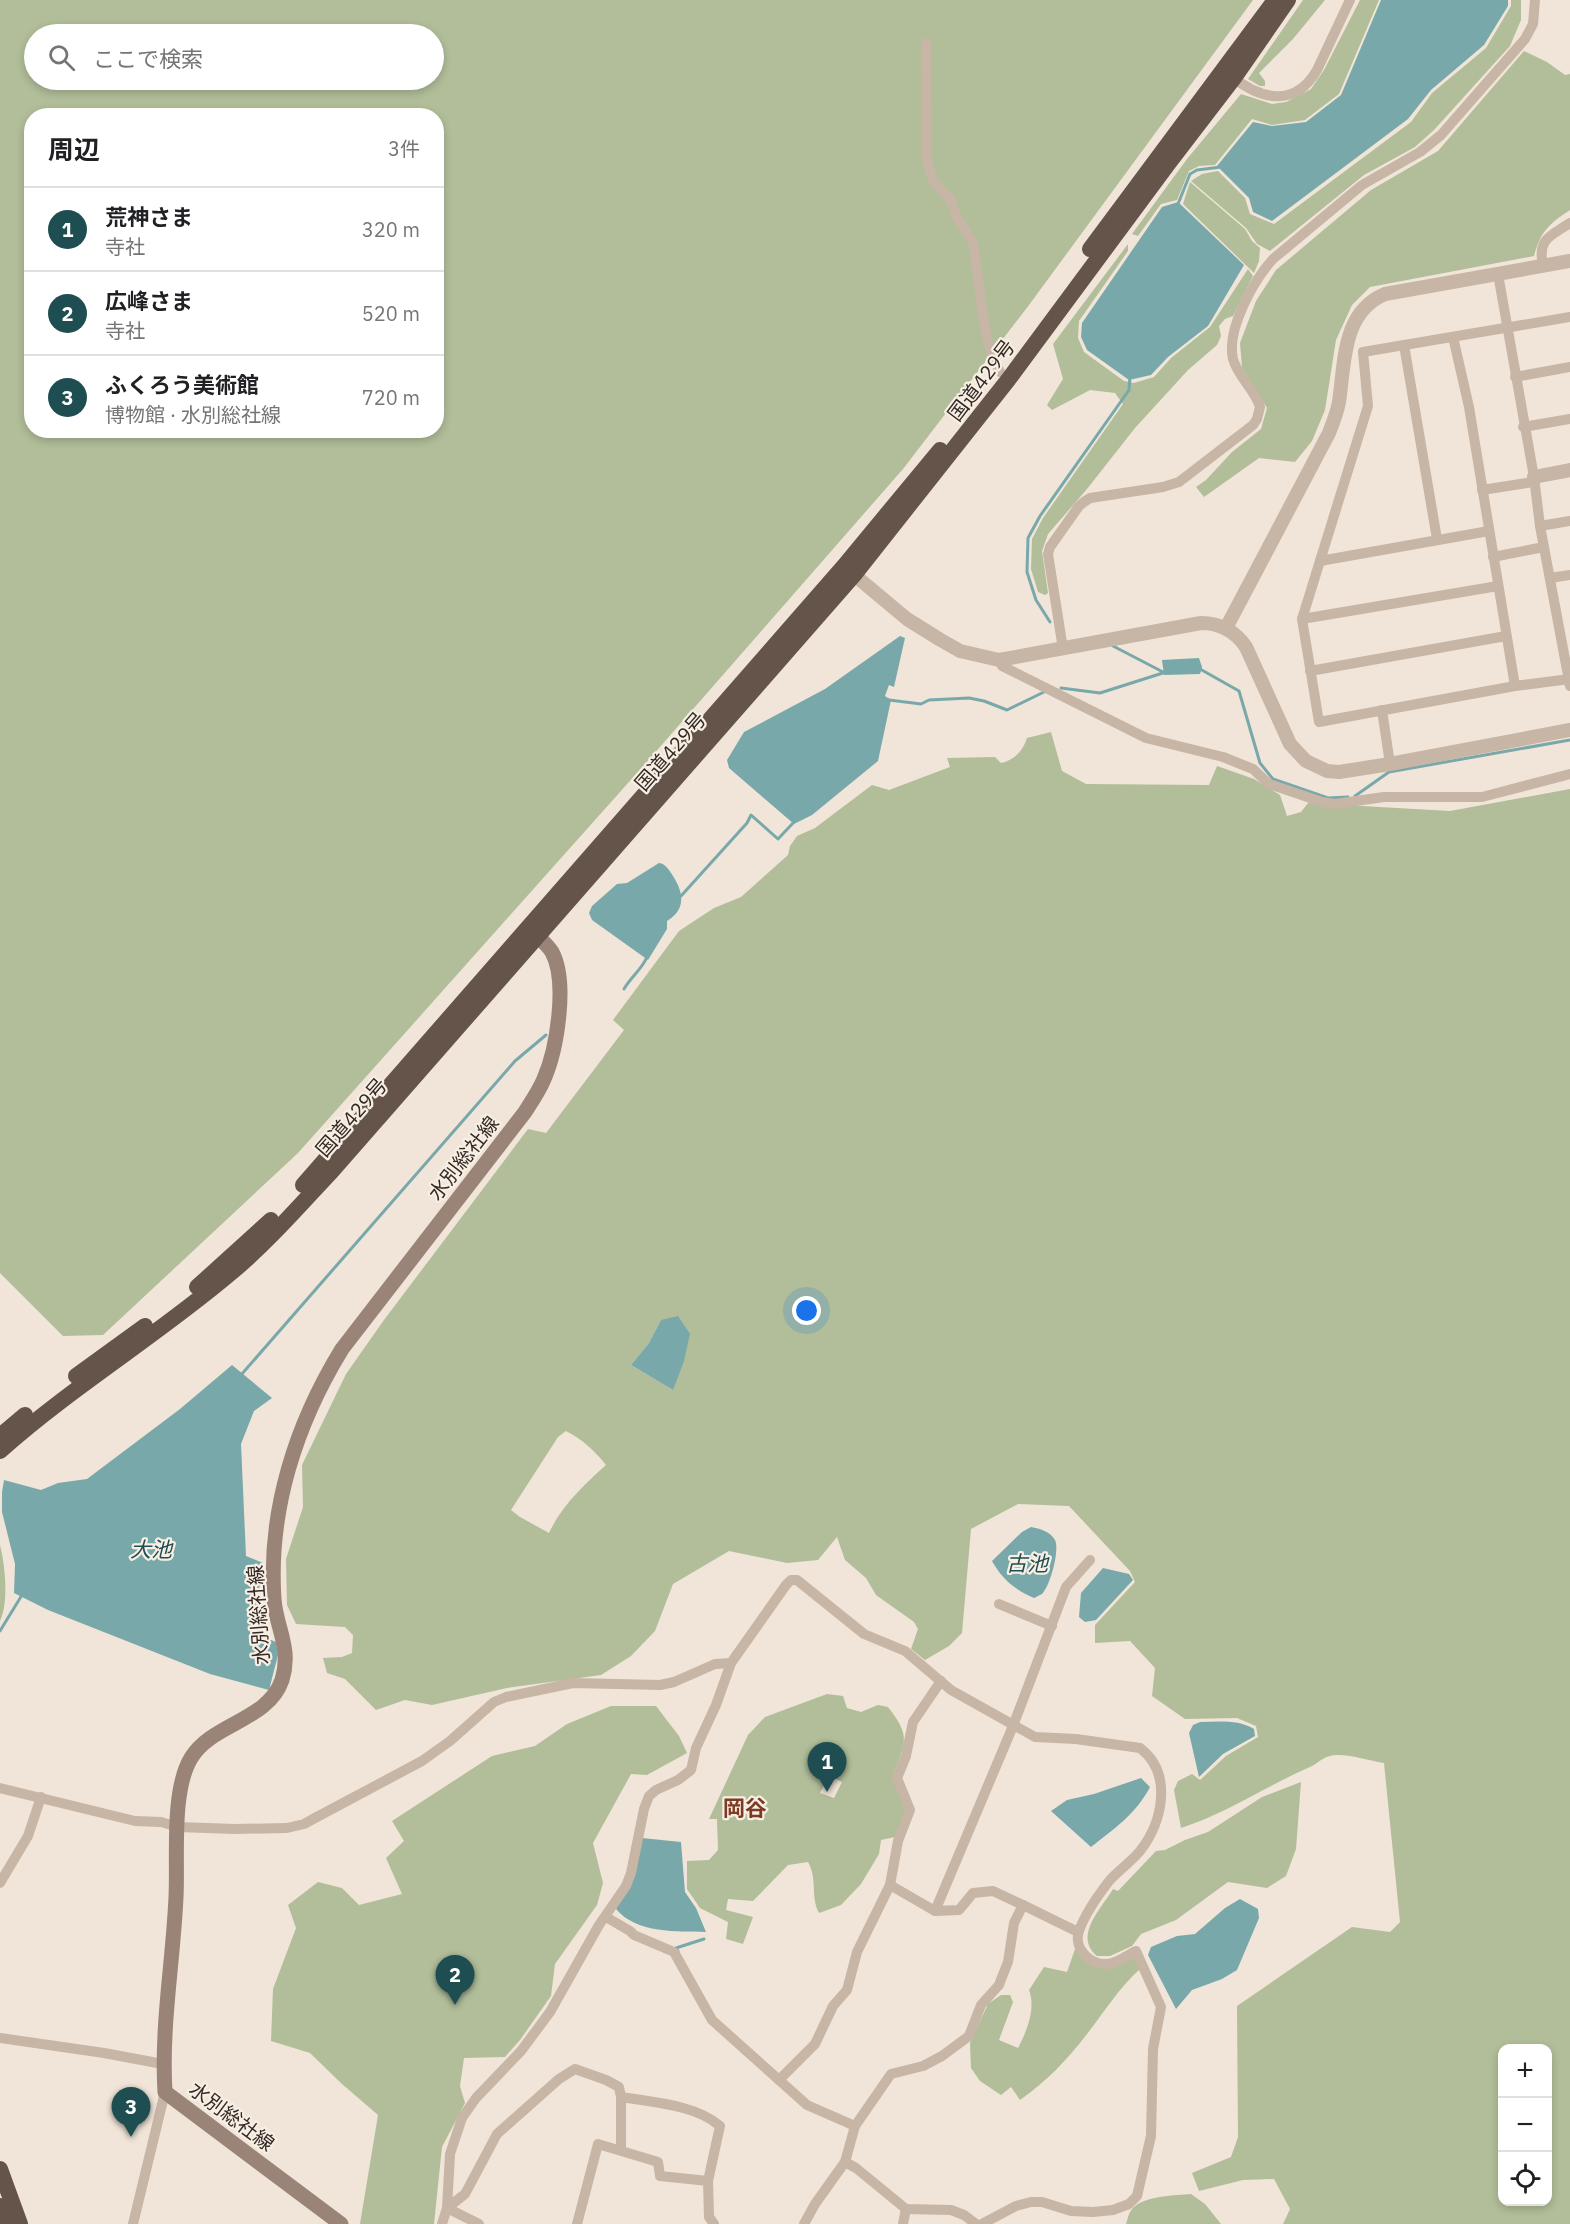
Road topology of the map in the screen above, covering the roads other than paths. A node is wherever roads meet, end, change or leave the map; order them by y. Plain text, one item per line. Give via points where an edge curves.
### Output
1 (1275, 0) edge
2 (1288, 0) edge
3 (1350, 0) edge
4 (1535, 0) edge
5 (926, 43) dead end
6 (1228, 73) junction
7 (1570, 223) edge
8 (1570, 261) edge
9 (1543, 266) junction
10 (1498, 274) junction
11 (1570, 317) edge
12 (1507, 328) junction
13 (1454, 337) junction
14 (1404, 345) junction
15 (1570, 367) edge
16 (1000, 372) junction
17 (1515, 377) junction
18 (1570, 419) edge
19 (1523, 427) junction
20 (1570, 470) edge
21 (1533, 480) junction
22 (1482, 490) junction
23 (1570, 521) edge
24 (1540, 526) junction
25 (1489, 531) junction
26 (1437, 539) junction
27 (1544, 547) junction
28 (1493, 557) junction
29 (1320, 561) junction
30 (849, 570) junction
31 (1570, 575) edge
32 (1550, 578) junction
33 (1498, 586) junction
34 (1302, 619) junction
35 (1227, 628) junction
36 (1565, 628) edge
37 (1506, 636) junction
38 (1063, 649) junction
39 (999, 660) junction
40 (1310, 671) junction
41 (1570, 681) edge
42 (1515, 686) junction
43 (1382, 710) junction
44 (1570, 730) edge
45 (1390, 764) junction
46 (1570, 774) edge
47 (532, 931) junction
48 (0, 1436) edge
49 (0, 1451) edge
50 (1090, 1560) dead end
51 (999, 1604) dead end
52 (1052, 1626) junction
53 (731, 1663) junction
54 (941, 1682) junction
55 (1013, 1726) junction
56 (0, 1788) edge
57 (42, 1797) junction
58 (178, 1827) junction
59 (0, 1883) edge
60 (890, 1885) junction
61 (1023, 1905) junction
62 (935, 1911) junction
63 (606, 1917) junction
64 (1078, 1932) junction
65 (0, 2038) edge
66 (163, 2064) junction
67 (779, 2080) junction
68 (165, 2092) junction
69 (621, 2097) junction
70 (857, 2125) junction
71 (621, 2150) junction
72 (845, 2162) junction
73 (0, 2169) edge
74 (708, 2181) junction
75 (0, 2206) edge
76 (447, 2208) junction
77 (906, 2209) junction
78 (6, 2224) edge
79 (20, 2224) edge
80 (133, 2224) edge
81 (341, 2224) edge
82 (442, 2224) edge
83 (479, 2224) edge
84 (576, 2224) edge
85 (714, 2224) edge
86 (804, 2224) edge
87 (903, 2224) edge
88 (976, 2224) edge
89 (982, 2224) edge

1 - 6 highway, 国道429号
2 - 6 highway, 国道429号
3 - 6 street via 1317,70 1299,91 1277,97 1263,95
4 - 38 street via 1533,24 1525,39 1441,135 1420,152 1362,185 1264,269 1239,318 1233,340 1233,359 1260,407 1253,425 1179,482 1090,498 1078,506 1048,554
5 - 16 street via 927,161 933,181 950,199 957,219 973,242 987,337
6 - 16 highway, 国道429号
6 - 30 highway, 国道429号 via 1168,164 1008,380
7 - 9 street via 1542,245
8 - 9 street
9 - 10 street
10 - 12 street
10 - 35 street via 1386,294 1364,309 1347,340 1338,404 1329,433
11 - 12 street
12 - 13 street
12 - 17 street
13 - 14 street
13 - 22 street
14 - 26 street
14 - 29 street via 1363,352 1368,406
15 - 17 street
16 - 30 highway, 国道429号
17 - 19 street
18 - 19 street
19 - 21 street
20 - 21 street
21 - 22 street
21 - 24 street
22 - 25 street
23 - 24 street
24 - 27 street
25 - 26 street
25 - 28 street
26 - 29 street
27 - 28 street
27 - 32 street
28 - 33 street
29 - 34 street
30 - 39 street via 907,619 939,639 960,651
30 - 47 highway, 国道429号
31 - 32 street
32 - 36 street
33 - 34 street
33 - 37 street
34 - 40 street
35 - 38 street via 1202,623
35 - 45 street via 1246,647 1297,754 1315,766 1339,772
36 - 41 street
37 - 40 street
37 - 42 street
38 - 39 street
39 - 46 street via 1002,666 1146,738 1223,757 1253,769 1269,784 1322,802 1335,804 1384,797 1482,797
40 - 43 street via 1319,722
41 - 42 street
42 - 43 street
43 - 45 street
44 - 45 street
47 - 48 highway, 国道429号 via 267,1224 192,1292
47 - 49 highway, 国道429号 via 332,1171 274,1233 201,1298
47 - 58 main road, 水別総社線 via 552,951 561,988 560,1013 544,1079 525,1112 342,1349 320,1387 290,1460 277,1533 274,1602 284,1638 282,1680 259,1709 195,1752 183,1775
50 - 52 street via 1066,1587
51 - 52 street
52 - 55 street
53 - 54 street via 786,1585 797,1580 864,1634 905,1651
53 - 58 street via 715,1664 674,1682 573,1683 506,1697 494,1702 422,1761 304,1824 287,1828
53 - 63 street via 696,1748 691,1770 649,1797 631,1874
54 - 55 street
54 - 60 street via 913,1722 897,1778 910,1810 898,1841
55 - 62 street
55 - 64 street via 1035,1737 1140,1748 1161,1779 1161,1806 1148,1839 1111,1880
56 - 57 street
57 - 58 street via 135,1821
57 - 59 street via 24,1844
58 - 66 main road, 水別総社線
60 - 62 street
60 - 67 street via 857,1952 847,1990 833,2006 814,2044
61 - 62 street via 993,1891 973,1893 960,1910
61 - 64 street
61 - 70 street via 1014,1923 1008,1962 999,1985 981,2005 969,2036 923,2066 891,2074
63 - 67 street via 634,1935 674,1952 712,2020
63 - 76 street via 539,2030 462,2118 450,2154
64 - 89 street via 1081,1950 1096,1963 1109,1964 1136,1951 1161,2007 1152,2063 1151,2136 1137,2196 1113,2210 1093,2212 1031,2202
65 - 66 street
66 - 68 main road, 水別総社線
67 - 70 street via 807,2105
68 - 80 street
68 - 81 main road, 水別総社線
69 - 71 street
69 - 74 street via 700,2114 720,2126
69 - 76 street via 618,2087 575,2069 496,2134 465,2194
70 - 72 street
71 - 74 street via 658,2162 660,2176
71 - 84 street via 598,2144
72 - 77 street
72 - 86 street
73 - 79 highway
74 - 85 street via 709,2217
75 - 78 highway
76 - 82 street
76 - 83 street
77 - 87 street
77 - 88 street via 951,2210

